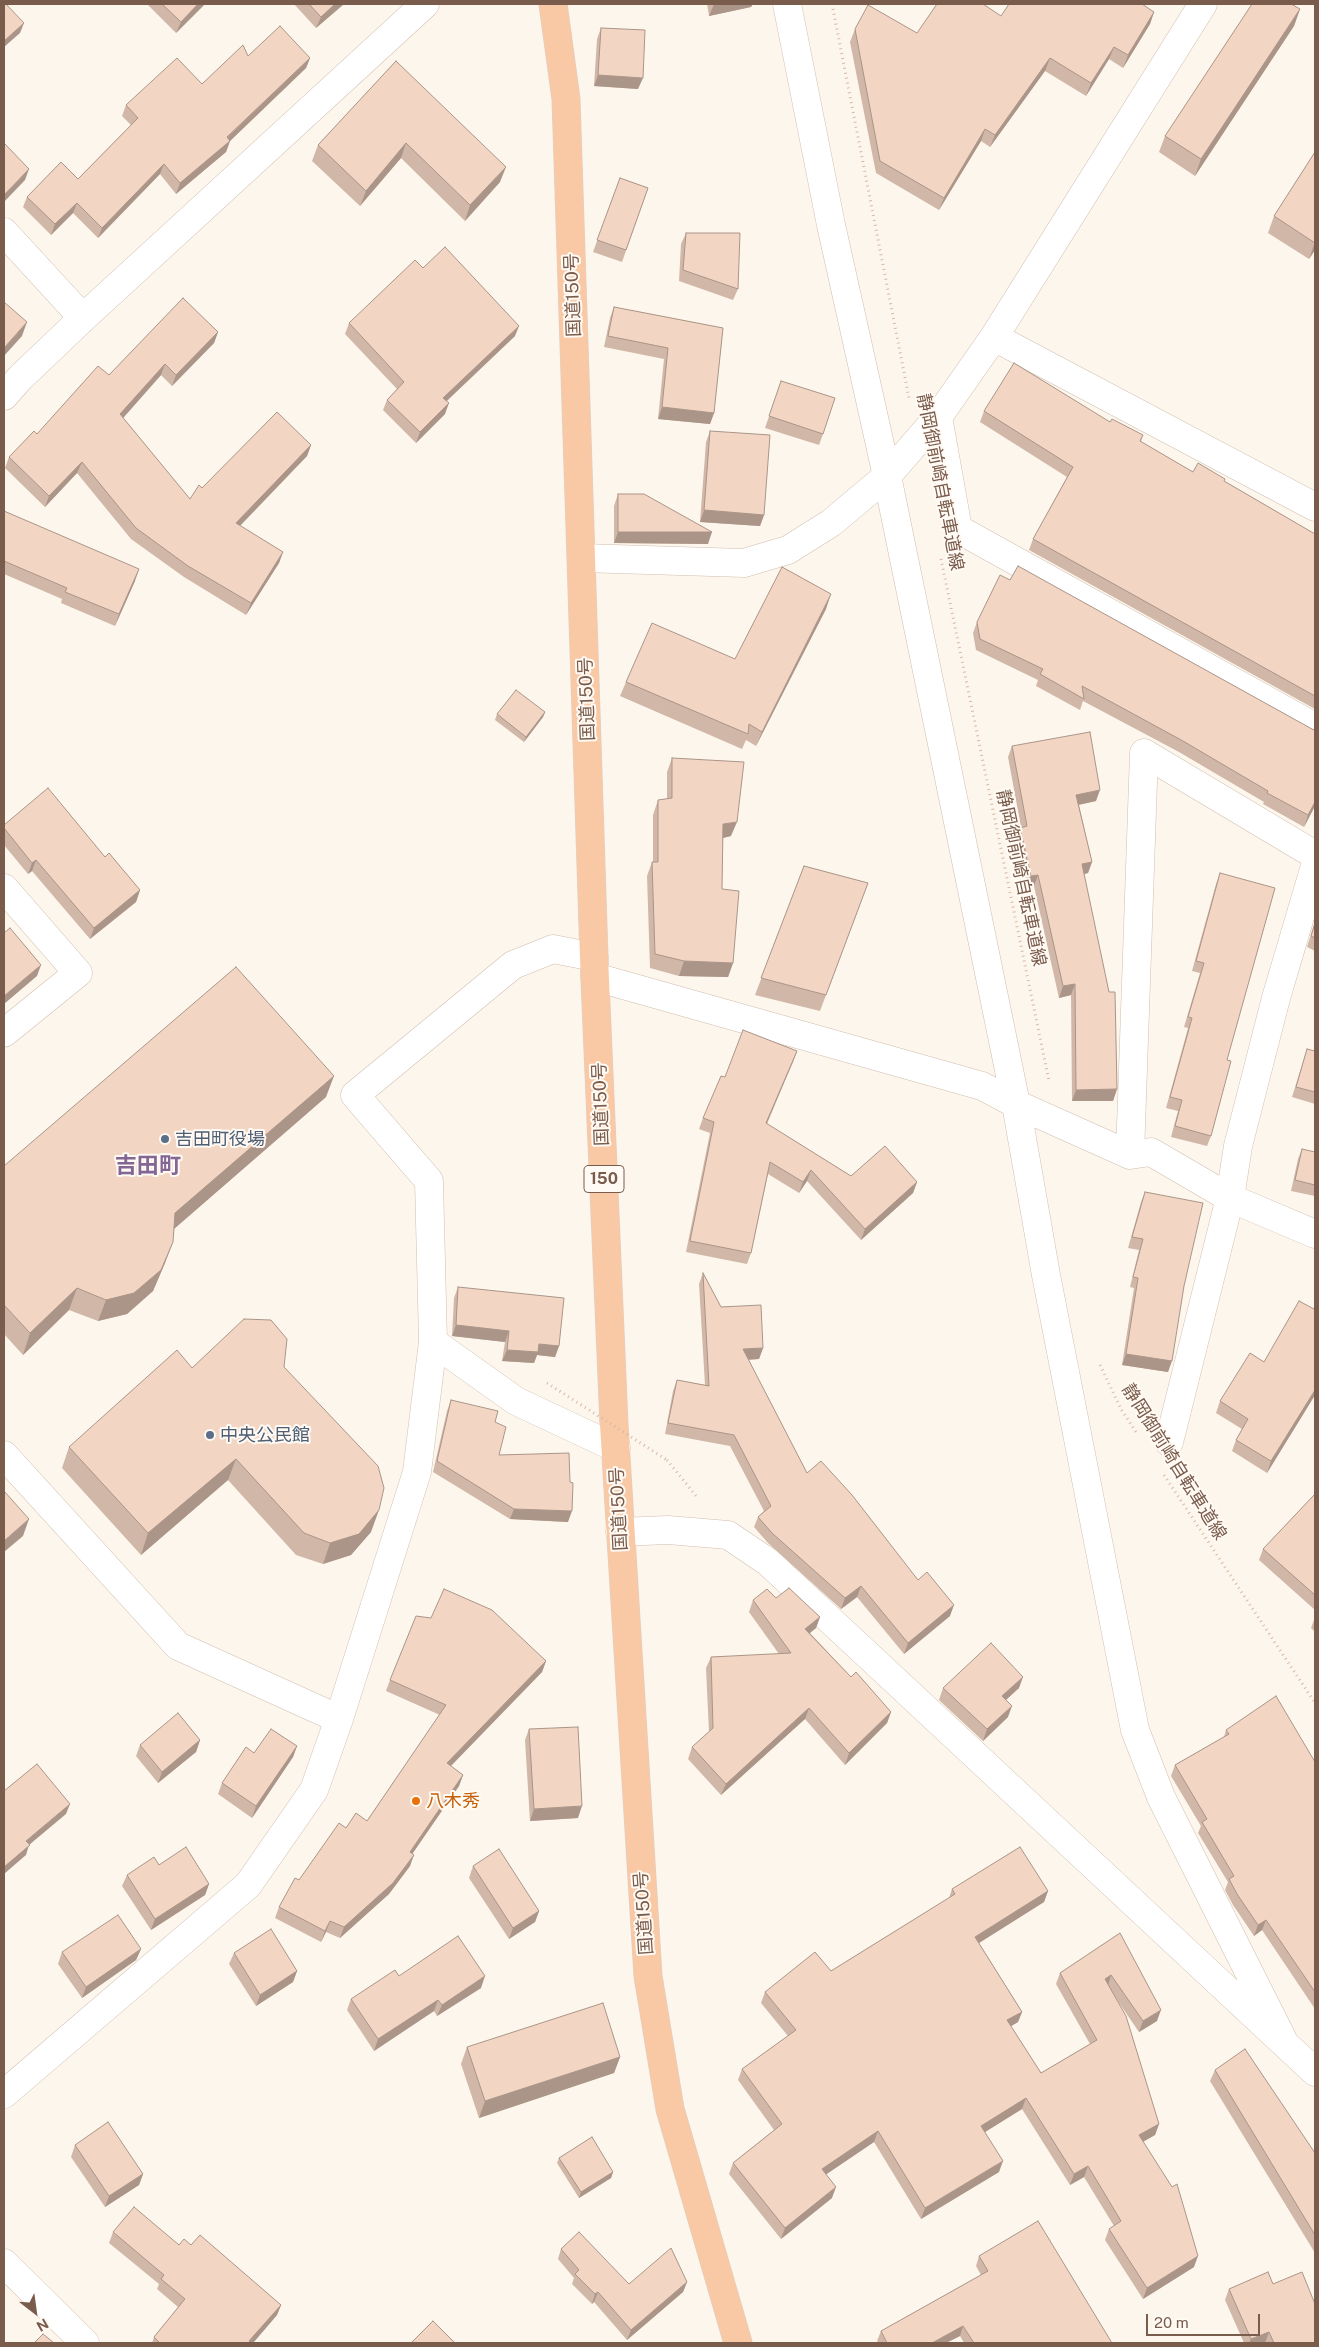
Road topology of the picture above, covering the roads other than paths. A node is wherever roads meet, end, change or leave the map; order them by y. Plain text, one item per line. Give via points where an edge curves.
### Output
1 (425, 4) edge
2 (553, 4) edge
3 (787, 4) edge
4 (1203, 4) edge
5 (4, 232) edge
6 (83, 318) junction
7 (994, 337) junction
8 (4, 396) edge
9 (938, 417) junction
10 (887, 476) junction
11 (1315, 507) edge
12 (582, 558) junction
13 (1315, 727) edge
14 (1315, 855) edge
15 (1315, 866) edge
16 (4, 888) edge
17 (595, 967) junction
18 (4, 1033) edge
19 (1016, 1104) junction
20 (1130, 1155) junction
21 (1230, 1198) junction
22 (1315, 1234) edge
23 (433, 1342) junction
24 (616, 1448) junction
25 (1164, 1454) road end
26 (4, 1455) edge
27 (620, 1532) junction
28 (339, 1719) junction
29 (1283, 2040) junction
30 (1315, 2072) edge
31 (4, 2094) edge
32 (4, 2263) edge
33 (85, 2343) edge
34 (738, 2343) edge

1 - 6 street
2 - 12 highway, 国道150号 / 150 via 566,100
3 - 10 street via 831,225
4 - 7 street
5 - 6 street
6 - 8 street
7 - 9 street
7 - 11 street
9 - 10 street
9 - 13 street via 958,529
10 - 12 street via 831,522 788,550 744,563
10 - 19 street
12 - 17 highway, 国道150号 / 150
14 - 20 street via 1144,753
15 - 21 street via 1240,1137
16 - 18 street via 78,973
17 - 19 street via 982,1086
17 - 23 street via 552,949 513,965 355,1095 429,1181
17 - 24 highway, 国道150号 / 150
19 - 20 street
19 - 29 street via 1135,1730 1161,1797
20 - 21 street via 1152,1152
21 - 22 street
21 - 25 street
23 - 24 street via 516,1401
23 - 28 street via 416,1472
24 - 27 highway, 国道150号 / 150
26 - 28 street via 178,1646
27 - 29 street via 668,1530 728,1534 768,1562
27 - 34 highway, 国道150号 / 150 via 648,1976 670,2109
28 - 31 street via 314,1790 248,1886
29 - 30 street
32 - 33 street

